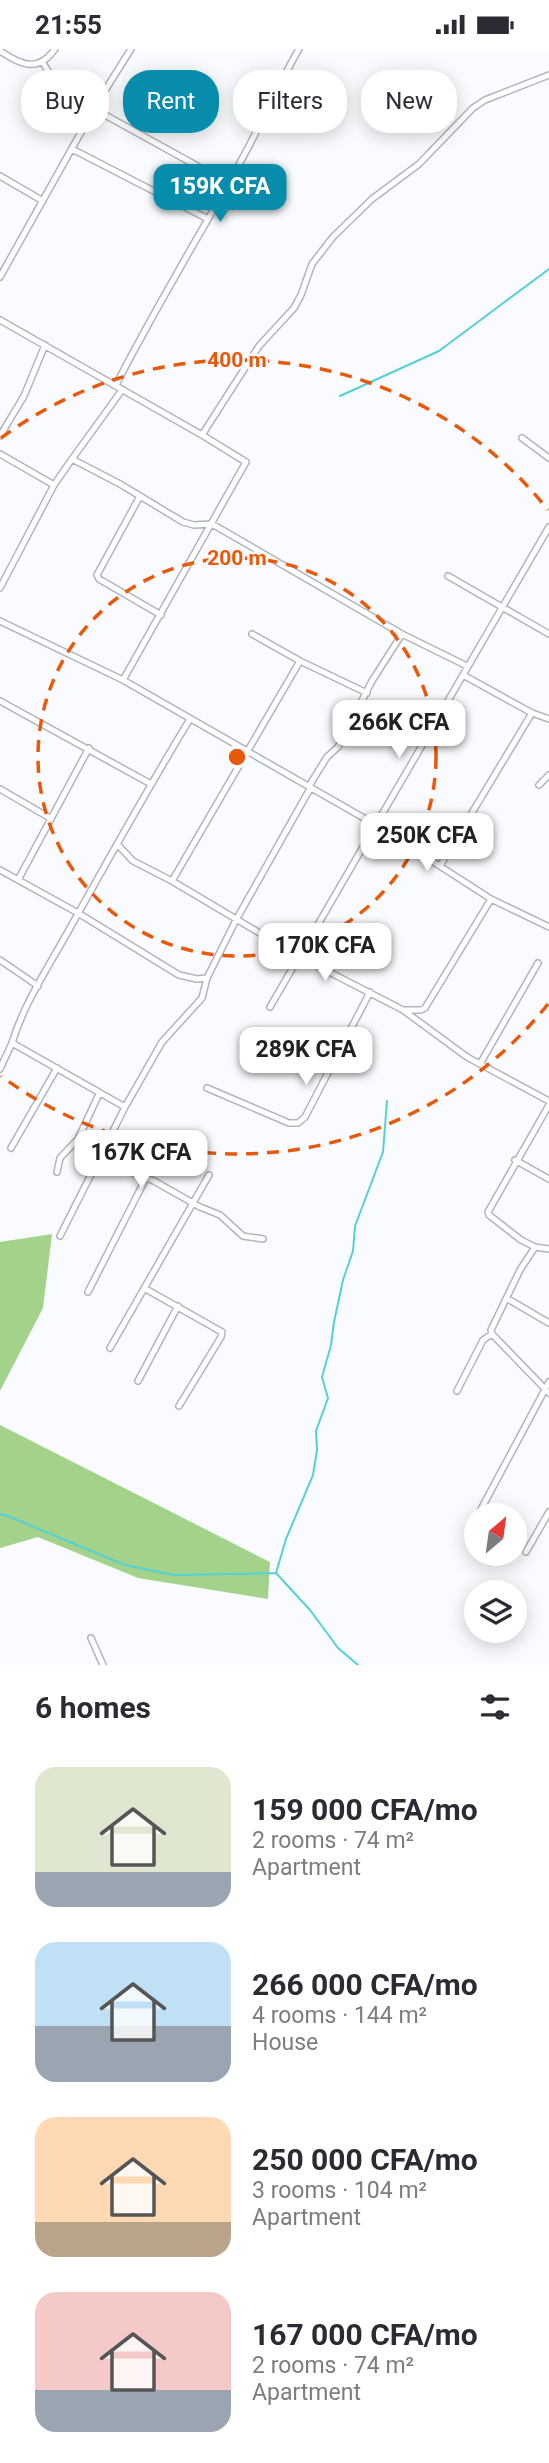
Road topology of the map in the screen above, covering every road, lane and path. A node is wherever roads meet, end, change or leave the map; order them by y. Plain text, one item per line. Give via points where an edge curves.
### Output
1 (55, 49) edge
2 (131, 49) edge
3 (299, 49) edge
4 (0, 51) edge
5 (43, 63) junction
6 (47, 70) edge
7 (549, 75) edge
8 (109, 84) edge
9 (109, 119) edge
10 (81, 133) edge
11 (72, 149) junction
12 (0, 176) edge
13 (228, 183) junction
14 (43, 201) junction
15 (208, 219) junction
16 (0, 277) edge
17 (0, 320) edge
18 (45, 345) junction
19 (116, 385) junction
20 (122, 390) junction
21 (202, 435) junction
22 (0, 436) edge
23 (522, 439) dead end
24 (0, 454) edge
25 (549, 458) edge
26 (72, 459) junction
27 (54, 485) junction
28 (141, 496) junction
29 (212, 524) junction
30 (549, 527) edge
31 (448, 576) dead end
32 (0, 588) edge
33 (502, 607) junction
34 (161, 615) junction
35 (0, 621) edge
36 (252, 634) dead end
37 (402, 634) junction
38 (549, 634) edge
39 (300, 661) junction
40 (467, 666) junction
41 (463, 675) junction
42 (123, 680) junction
43 (368, 692) junction
44 (0, 701) edge
45 (532, 713) junction
46 (190, 719) junction
47 (549, 719) edge
48 (89, 748) junction
49 (246, 752) junction
50 (549, 775) edge
51 (151, 784) junction
52 (539, 785) dead end
53 (310, 786) junction
54 (0, 789) edge
55 (50, 818) junction
56 (376, 825) junction
57 (117, 844) junction
58 (440, 866) junction
59 (0, 870) edge
60 (18, 880) junction
61 (172, 881) junction
62 (491, 899) junction
63 (78, 913) junction
64 (236, 920) junction
65 (549, 927) edge
66 (299, 957) junction
67 (0, 960) edge
68 (538, 963) dead end
69 (207, 978) junction
70 (38, 986) junction
71 (370, 992) junction
72 (270, 1007) dead end
73 (403, 1010) junction
74 (12, 1043) junction
75 (0, 1050) edge
76 (7, 1054) junction
77 (480, 1064) junction
78 (57, 1068) junction
79 (0, 1069) edge
80 (207, 1088) dead end
81 (99, 1094) junction
82 (549, 1103) edge
83 (125, 1107) junction
84 (11, 1148) dead end
85 (98, 1159) junction
86 (515, 1160) junction
87 (57, 1172) dead end
88 (209, 1175) dead end
89 (146, 1178) junction
90 (549, 1179) edge
91 (193, 1201) junction
92 (60, 1236) dead end
93 (263, 1239) dead end
94 (535, 1247) junction
95 (549, 1249) edge
96 (144, 1287) junction
97 (88, 1292) dead end
98 (508, 1299) junction
99 (178, 1307) junction
100 (549, 1323) edge
101 (492, 1334) junction
102 (110, 1348) dead end
103 (138, 1381) dead end
104 (549, 1382) edge
105 (457, 1391) dead end
106 (547, 1391) edge
107 (179, 1406) dead end
108 (485, 1503) edge
109 (549, 1512) edge
110 (527, 1550) edge
111 (91, 1638) dead end
112 (103, 1665) edge

1 - 5 street
2 - 8 street
3 - 13 street
4 - 5 street via 15,61
5 - 6 street
7 - 21 street via 473,108 419,165 372,199 333,237 312,264 294,308 260,346
9 - 13 street
10 - 11 street
11 - 14 street
11 - 15 street
12 - 14 street
13 - 15 street
14 - 16 street
15 - 19 street
17 - 18 street
18 - 19 street
18 - 22 street via 24,396
19 - 20 street
20 - 21 street
20 - 26 street
21 - 29 street via 246,462
23 - 25 street
24 - 27 street
26 - 27 street
26 - 28 street
27 - 32 street
28 - 29 street via 183,522
28 - 34 street via 97,575
29 - 34 street
29 - 37 street
30 - 33 street
31 - 33 street
33 - 38 street
33 - 40 street
34 - 42 street
35 - 42 street
36 - 39 street
37 - 40 street
37 - 43 street
39 - 43 street
39 - 49 street
40 - 41 street
41 - 45 street
41 - 56 street
42 - 46 street
43 - 53 street
44 - 48 street
45 - 47 street
45 - 58 street
46 - 49 street
46 - 51 street
48 - 51 street
48 - 55 street
49 - 53 street
49 - 61 street
50 - 52 street
51 - 57 street
53 - 56 street
53 - 64 street
54 - 55 street
55 - 60 street
56 - 58 street
56 - 66 street
57 - 61 street via 134,861
57 - 63 street
58 - 62 street
59 - 60 street
60 - 63 street
61 - 64 street
62 - 65 street
62 - 73 street via 425,1008
63 - 69 street via 179,975
63 - 70 street
64 - 66 street
64 - 69 street
66 - 71 street
66 - 72 street
67 - 70 street
68 - 77 street
69 - 83 street via 202,999 162,1042
70 - 74 street
71 - 73 street
71 - 80 street via 298,1123
73 - 77 street
74 - 76 street
74 - 78 street
75 - 76 street
76 - 79 street
77 - 82 street
78 - 81 street
78 - 84 street
81 - 83 street
81 - 87 street via 78,1139 60,1158
82 - 86 street
83 - 85 street
85 - 89 street
85 - 92 street
86 - 90 street
86 - 94 street via 488,1212
88 - 91 street
89 - 91 street
89 - 97 street
91 - 93 street via 225,1218 243,1236
91 - 96 street
94 - 95 street
94 - 98 street
96 - 99 street
96 - 102 street
98 - 100 street
98 - 101 street
99 - 103 street
99 - 107 street via 222,1332
101 - 105 street via 483,1340
101 - 106 street
104 - 106 street
106 - 108 street
109 - 110 street
111 - 112 street

